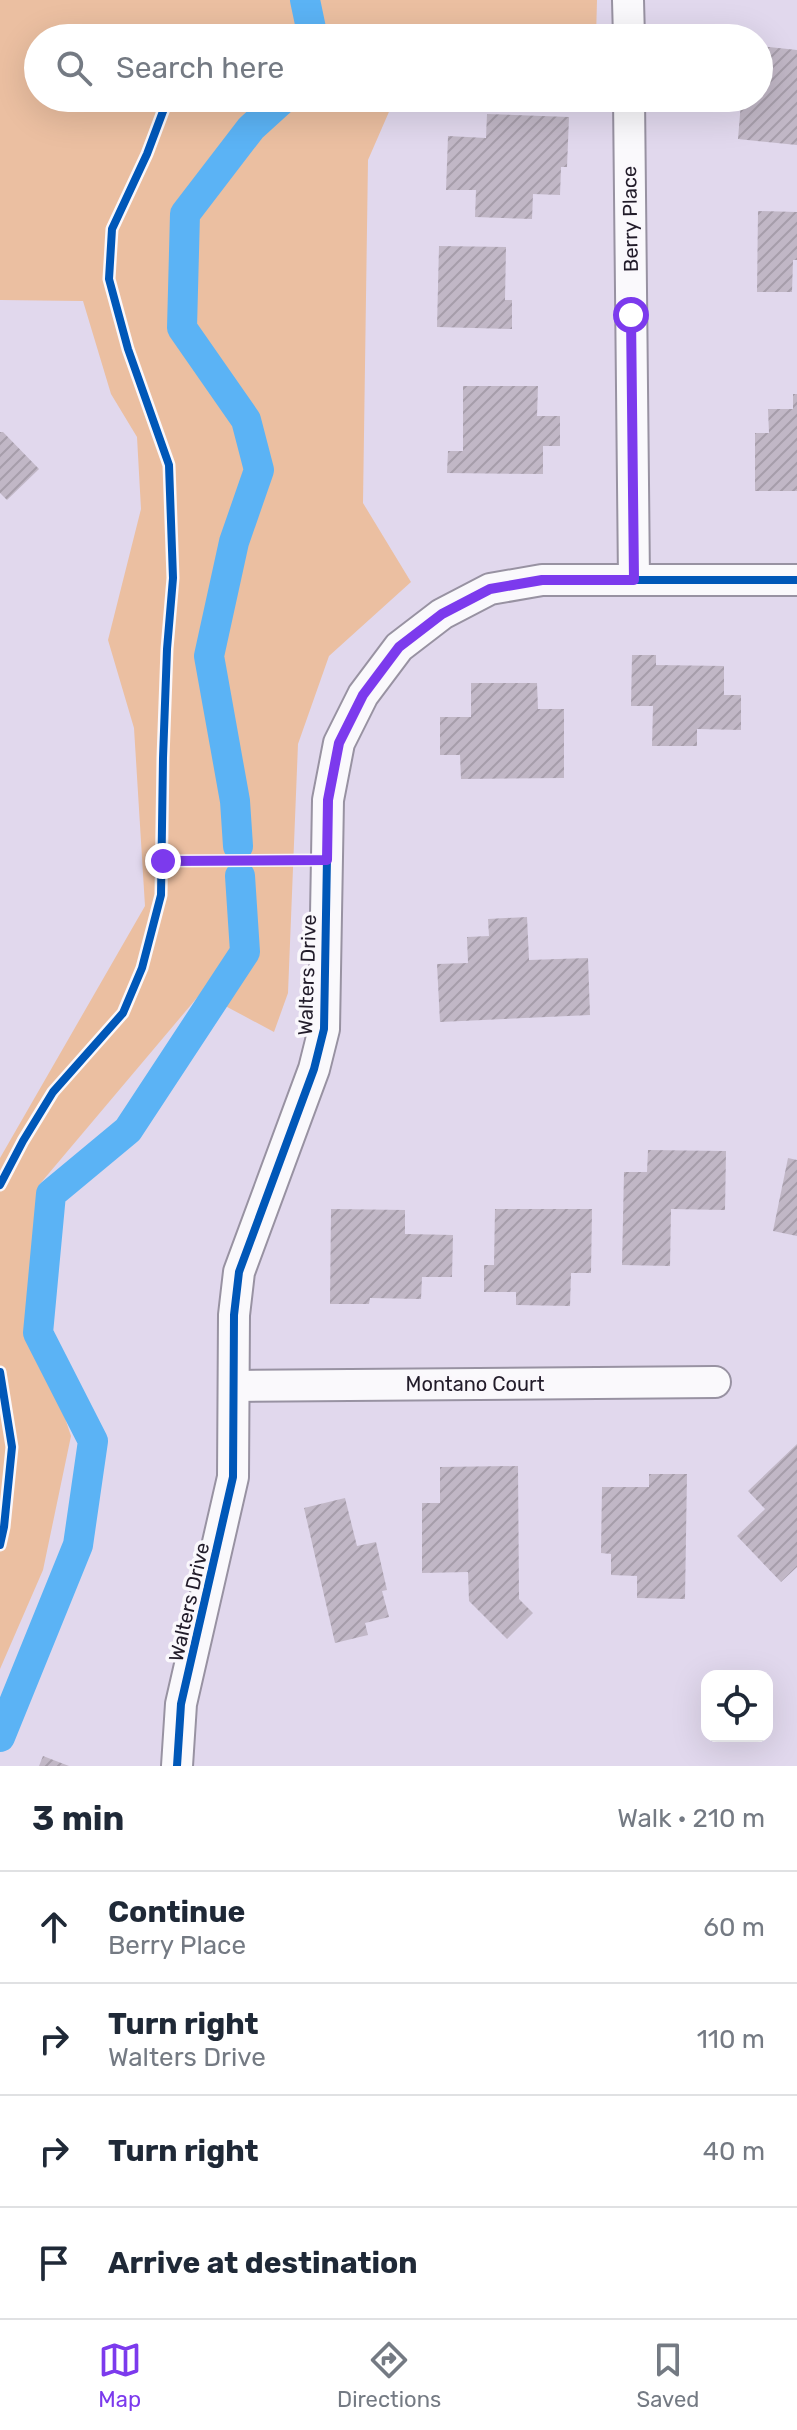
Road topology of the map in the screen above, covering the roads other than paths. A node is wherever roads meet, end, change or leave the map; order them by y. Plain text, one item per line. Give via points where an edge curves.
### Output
1 (628, 0) edge
2 (629, 24) edge
3 (629, 112) edge
4 (634, 580) junction
5 (797, 580) edge
6 (715, 1382) dead end
7 (234, 1386) junction
8 (177, 1766) edge

1 - 2 street
3 - 4 street, Berry Place
4 - 5 street, Walters Drive
4 - 7 street, Walters Drive via 542,580 490,589 442,614 399,647 363,695 339,743 328,800 324,1029 239,1272
6 - 7 street, Montano Court
7 - 8 street, Walters Drive via 233,1477 181,1704

